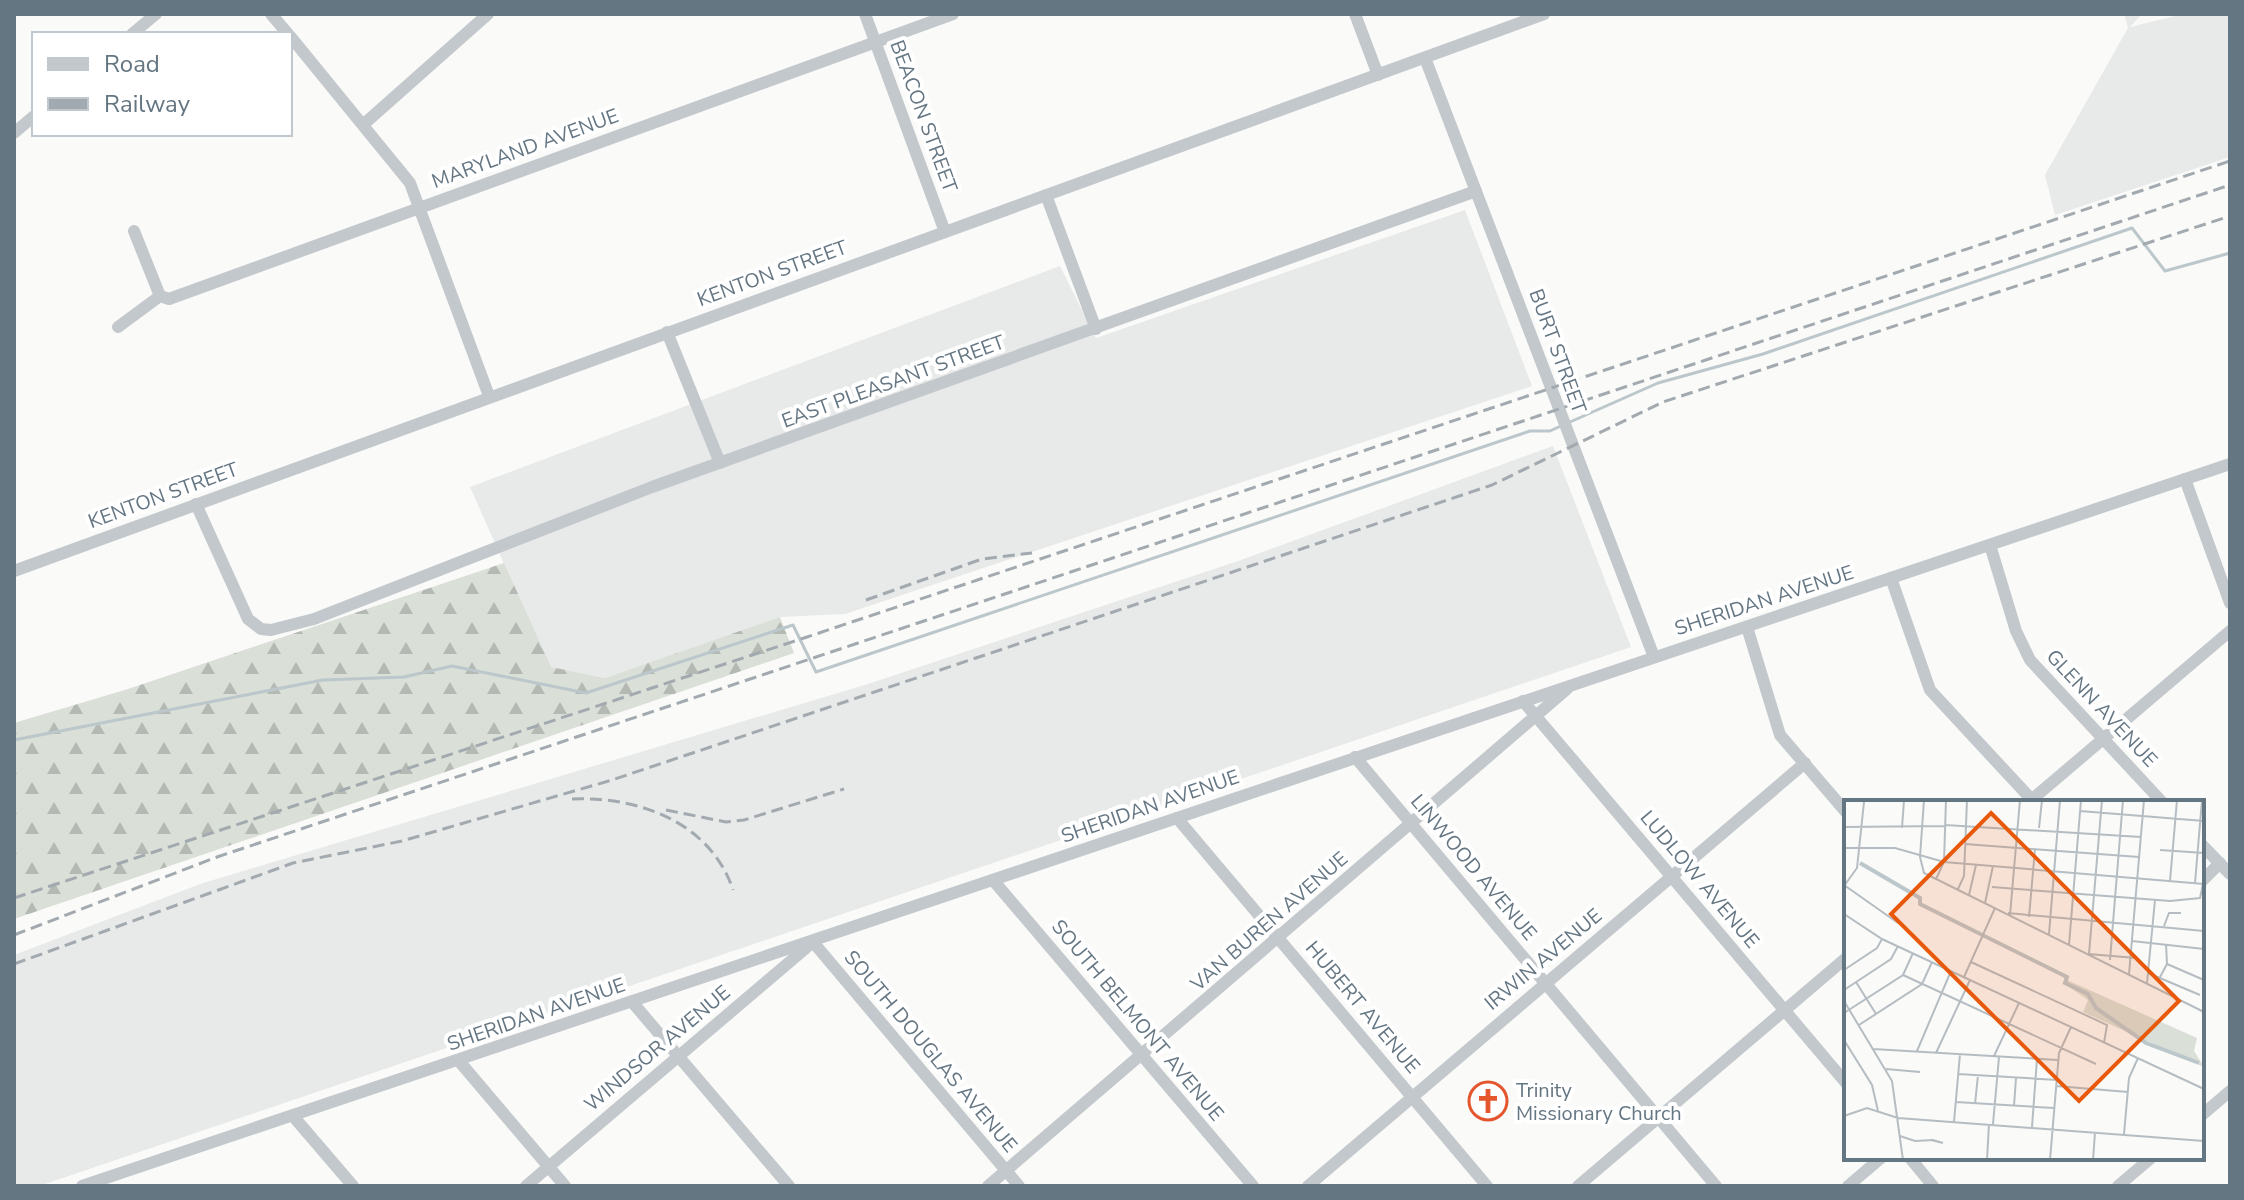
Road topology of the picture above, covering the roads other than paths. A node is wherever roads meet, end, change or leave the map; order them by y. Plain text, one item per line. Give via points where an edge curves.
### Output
1 (156, 14) edge
2 (271, 14) edge
3 (488, 14) edge
4 (865, 14) edge
5 (953, 14) edge
6 (1355, 14) edge
7 (1544, 14) edge
8 (134, 32) edge
9 (286, 32) edge
10 (292, 39) edge
11 (875, 42) junction
12 (1425, 58) junction
13 (1378, 75) junction
14 (32, 118) edge
15 (364, 124) junction
16 (14, 133) edge
17 (1476, 191) junction
18 (1046, 195) junction
19 (420, 208) junction
20 (134, 231) dead end
21 (945, 232) junction
22 (160, 296) junction
23 (118, 327) dead end
24 (1096, 329) junction
25 (667, 332) junction
26 (489, 396) junction
27 (720, 463) junction
28 (2230, 464) edge
29 (2185, 479) junction
30 (196, 504) junction
31 (1990, 545) junction
32 (14, 571) edge
33 (1891, 578) junction
34 (2230, 603) edge
35 (1747, 627) junction
36 (2230, 631) edge
37 (1654, 657) junction
38 (1573, 685) junction
39 (1523, 701) junction
40 (1537, 717) junction
41 (2103, 739) junction
42 (1355, 757) junction
43 (1805, 763) junction
44 (2029, 800) edge
45 (2031, 800) edge
46 (2160, 800) edge
47 (1844, 810) edge
48 (1177, 818) junction
49 (1412, 825) junction
50 (2204, 847) edge
51 (2220, 863) junction
52 (2230, 874) edge
53 (1672, 876) junction
54 (2204, 879) edge
55 (993, 880) junction
56 (1279, 939) junction
57 (813, 942) junction
58 (1844, 960) edge
59 (1546, 984) junction
60 (633, 1003) junction
61 (1785, 1010) junction
62 (1142, 1055) junction
63 (678, 1056) junction
64 (459, 1061) junction
65 (1844, 1081) edge
66 (2230, 1091) edge
67 (1412, 1097) junction
68 (2204, 1113) edge
69 (293, 1116) junction
70 (1659, 1117) junction
71 (1879, 1160) edge
72 (1912, 1160) edge
73 (2149, 1160) edge
74 (548, 1166) junction
75 (1006, 1171) junction
76 (346, 1185) edge
77 (82, 1186) edge
78 (526, 1186) edge
79 (565, 1186) edge
80 (789, 1186) edge
81 (988, 1186) edge
82 (1019, 1186) edge
83 (1253, 1186) edge
84 (1308, 1186) edge
85 (1487, 1186) edge
86 (1578, 1186) edge
87 (1716, 1186) edge
88 (1848, 1186) edge
89 (1933, 1186) edge
90 (2118, 1186) edge

1 - 8 street
2 - 9 street
3 - 15 street
4 - 11 street, BEACON STREET
5 - 11 street, MARYLAND AVENUE
6 - 13 street
7 - 12 street, KENTON STREET
10 - 15 street
11 - 19 street, MARYLAND AVENUE
11 - 21 street, BEACON STREET
12 - 13 street, KENTON STREET
12 - 17 street, BURT STREET
13 - 18 street, KENTON STREET
14 - 16 street
15 - 19 street via 403,170
17 - 24 street, EAST PLEASANT STREET
17 - 37 street, BURT STREET
18 - 21 street, KENTON STREET
18 - 24 street
19 - 22 street, MARYLAND AVENUE via 169,299
19 - 26 street
20 - 22 street
21 - 25 street, KENTON STREET
22 - 23 street, MARYLAND AVENUE
24 - 27 street, EAST PLEASANT STREET
25 - 26 street, KENTON STREET
25 - 27 street
26 - 30 street, KENTON STREET
27 - 30 street, EAST PLEASANT STREET via 325,615 271,630 255,625 242,609
28 - 29 street, SHERIDAN AVENUE
29 - 31 street, SHERIDAN AVENUE
29 - 34 street
30 - 32 street, KENTON STREET
31 - 33 street, SHERIDAN AVENUE
31 - 41 street, GLENN AVENUE via 2022,648
33 - 35 street, SHERIDAN AVENUE
33 - 44 street via 1930,690
35 - 37 street, SHERIDAN AVENUE
35 - 43 street via 1774,723
36 - 41 street
37 - 38 street, SHERIDAN AVENUE
38 - 39 street, SHERIDAN AVENUE
38 - 40 street, VAN BUREN AVENUE
39 - 40 street, LUDLOW AVENUE
39 - 42 street, SHERIDAN AVENUE
40 - 49 street, VAN BUREN AVENUE
40 - 53 street, LUDLOW AVENUE
41 - 45 street
41 - 46 street, GLENN AVENUE
42 - 48 street, SHERIDAN AVENUE
42 - 49 street, LINWOOD AVENUE
43 - 47 street
43 - 53 street, IRWIN AVENUE
48 - 55 street, SHERIDAN AVENUE
48 - 56 street, HUBERT AVENUE
49 - 56 street, VAN BUREN AVENUE
49 - 59 street, LINWOOD AVENUE
50 - 51 street
51 - 52 street
51 - 54 street
53 - 59 street, IRWIN AVENUE
53 - 61 street, LUDLOW AVENUE
55 - 57 street, SHERIDAN AVENUE
55 - 62 street, SOUTH BELMONT AVENUE
56 - 62 street, VAN BUREN AVENUE
56 - 67 street, HUBERT AVENUE
57 - 60 street, SHERIDAN AVENUE
57 - 63 street, WINDSOR AVENUE
57 - 75 street, SOUTH DOUGLAS AVENUE
58 - 61 street
59 - 67 street, IRWIN AVENUE
59 - 70 street, LINWOOD AVENUE
60 - 63 street
60 - 64 street, SHERIDAN AVENUE
61 - 65 street, LUDLOW AVENUE
61 - 70 street
62 - 75 street, VAN BUREN AVENUE
62 - 83 street, SOUTH BELMONT AVENUE
63 - 74 street, WINDSOR AVENUE
63 - 80 street
64 - 69 street, SHERIDAN AVENUE
64 - 74 street
66 - 68 street
67 - 84 street, IRWIN AVENUE
67 - 85 street, HUBERT AVENUE
69 - 76 street
69 - 77 street, SHERIDAN AVENUE
70 - 86 street
70 - 87 street, LINWOOD AVENUE
71 - 88 street
72 - 89 street
73 - 90 street
74 - 78 street, WINDSOR AVENUE
74 - 79 street
75 - 81 street, VAN BUREN AVENUE
75 - 82 street, SOUTH DOUGLAS AVENUE

